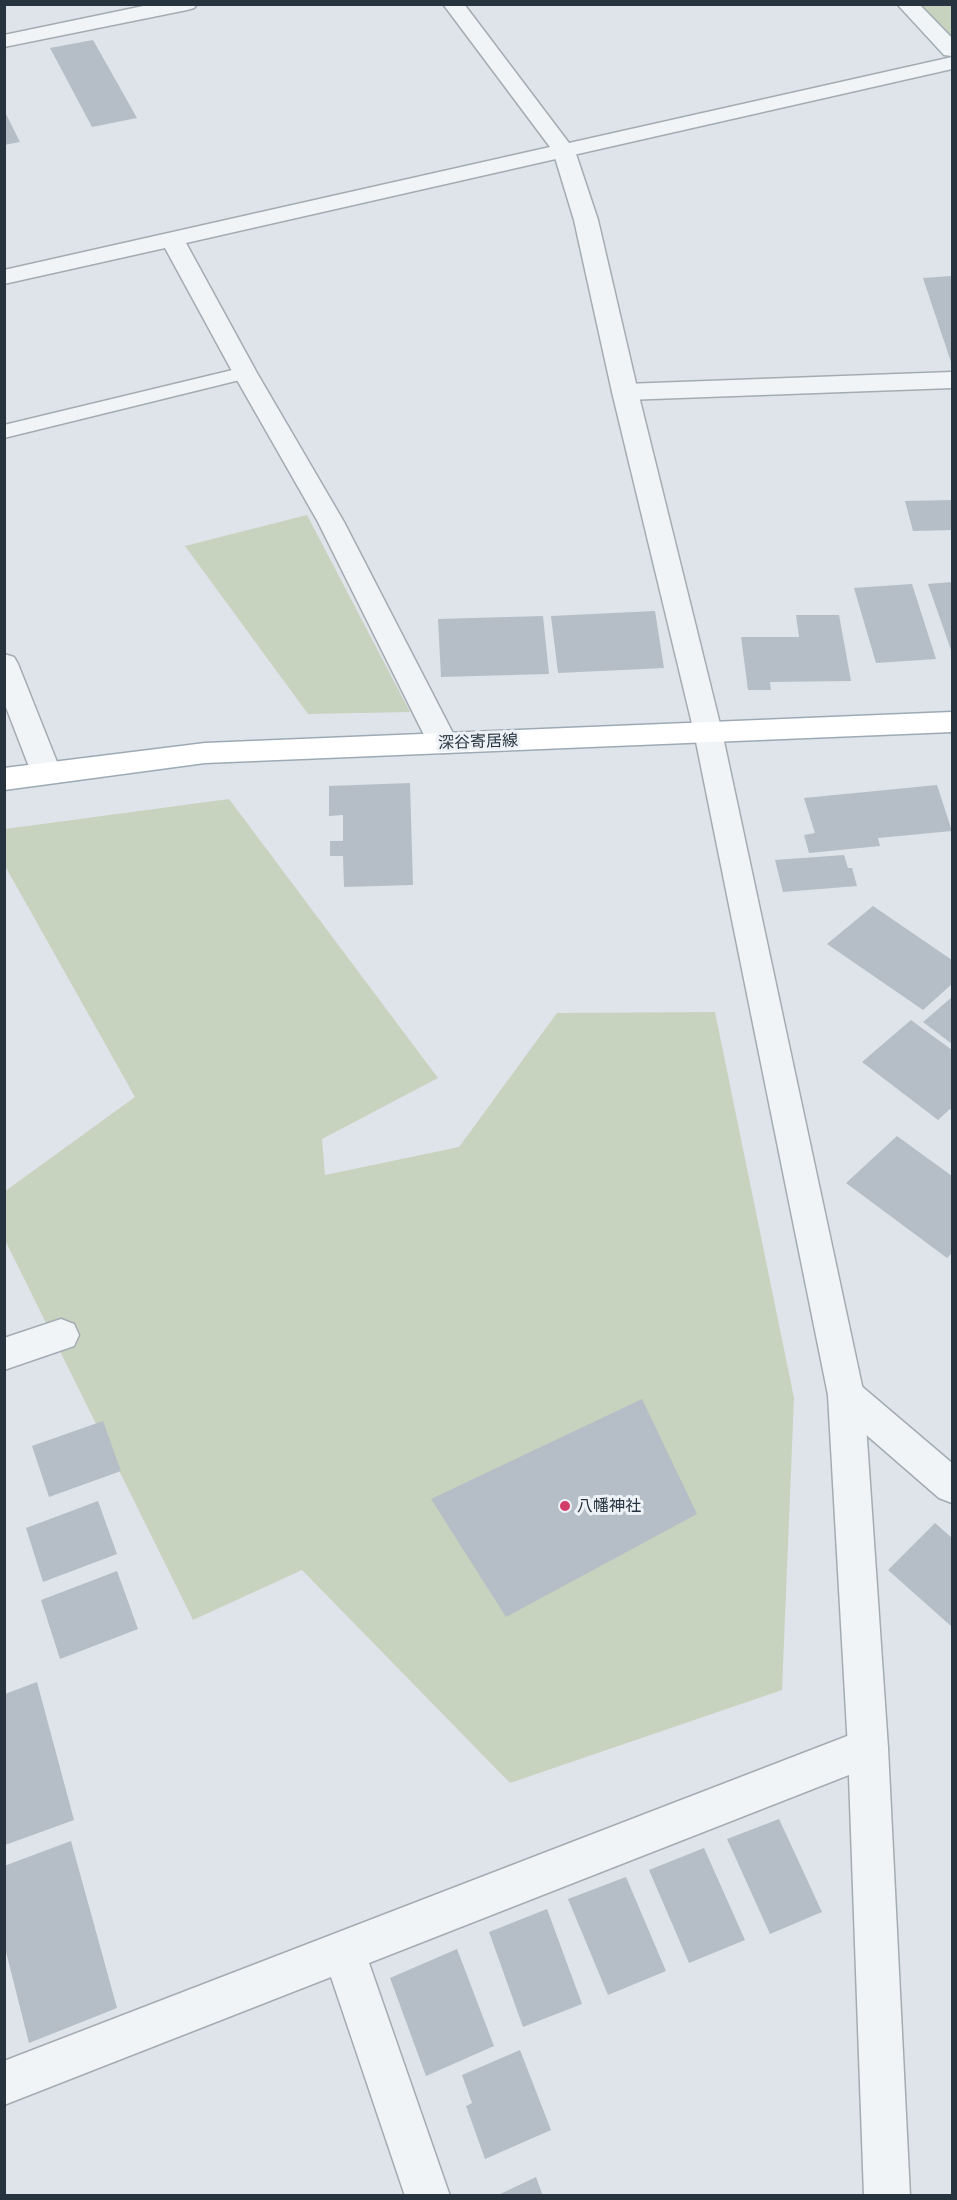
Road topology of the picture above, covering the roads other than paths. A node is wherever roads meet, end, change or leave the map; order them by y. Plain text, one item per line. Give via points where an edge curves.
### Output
1 (187, 4) edge
2 (453, 4) edge
3 (907, 4) edge
4 (4, 40) edge
5 (952, 50) edge
6 (952, 63) edge
7 (564, 151) junction
8 (172, 239) junction
9 (4, 277) edge
10 (246, 373) junction
11 (952, 381) edge
12 (624, 392) junction
13 (4, 432) edge
14 (4, 664) edge
15 (952, 723) edge
16 (708, 732) junction
17 (443, 743) junction
18 (46, 771) junction
19 (4, 779) edge
20 (61, 1335) dead end
21 (4, 1354) edge
22 (846, 1395) junction
23 (952, 1486) edge
24 (868, 1748) junction
25 (344, 1952) junction
26 (4, 2084) edge
27 (428, 2196) edge
28 (887, 2196) edge

1 - 4 street
2 - 7 street
3 - 5 street
6 - 7 street
7 - 8 street
7 - 12 street via 586,220
8 - 9 street
8 - 10 street
10 - 13 lane
10 - 17 street via 331,522
11 - 12 street
12 - 16 street
14 - 18 street
15 - 16 main road, 深谷寄居線
16 - 17 main road, 深谷寄居線
16 - 22 street
17 - 18 main road, 深谷寄居線 via 205,753
18 - 19 main road, 深谷寄居線
20 - 21 street
22 - 23 street
22 - 24 street
24 - 25 street
24 - 28 street
25 - 26 street
25 - 27 street

